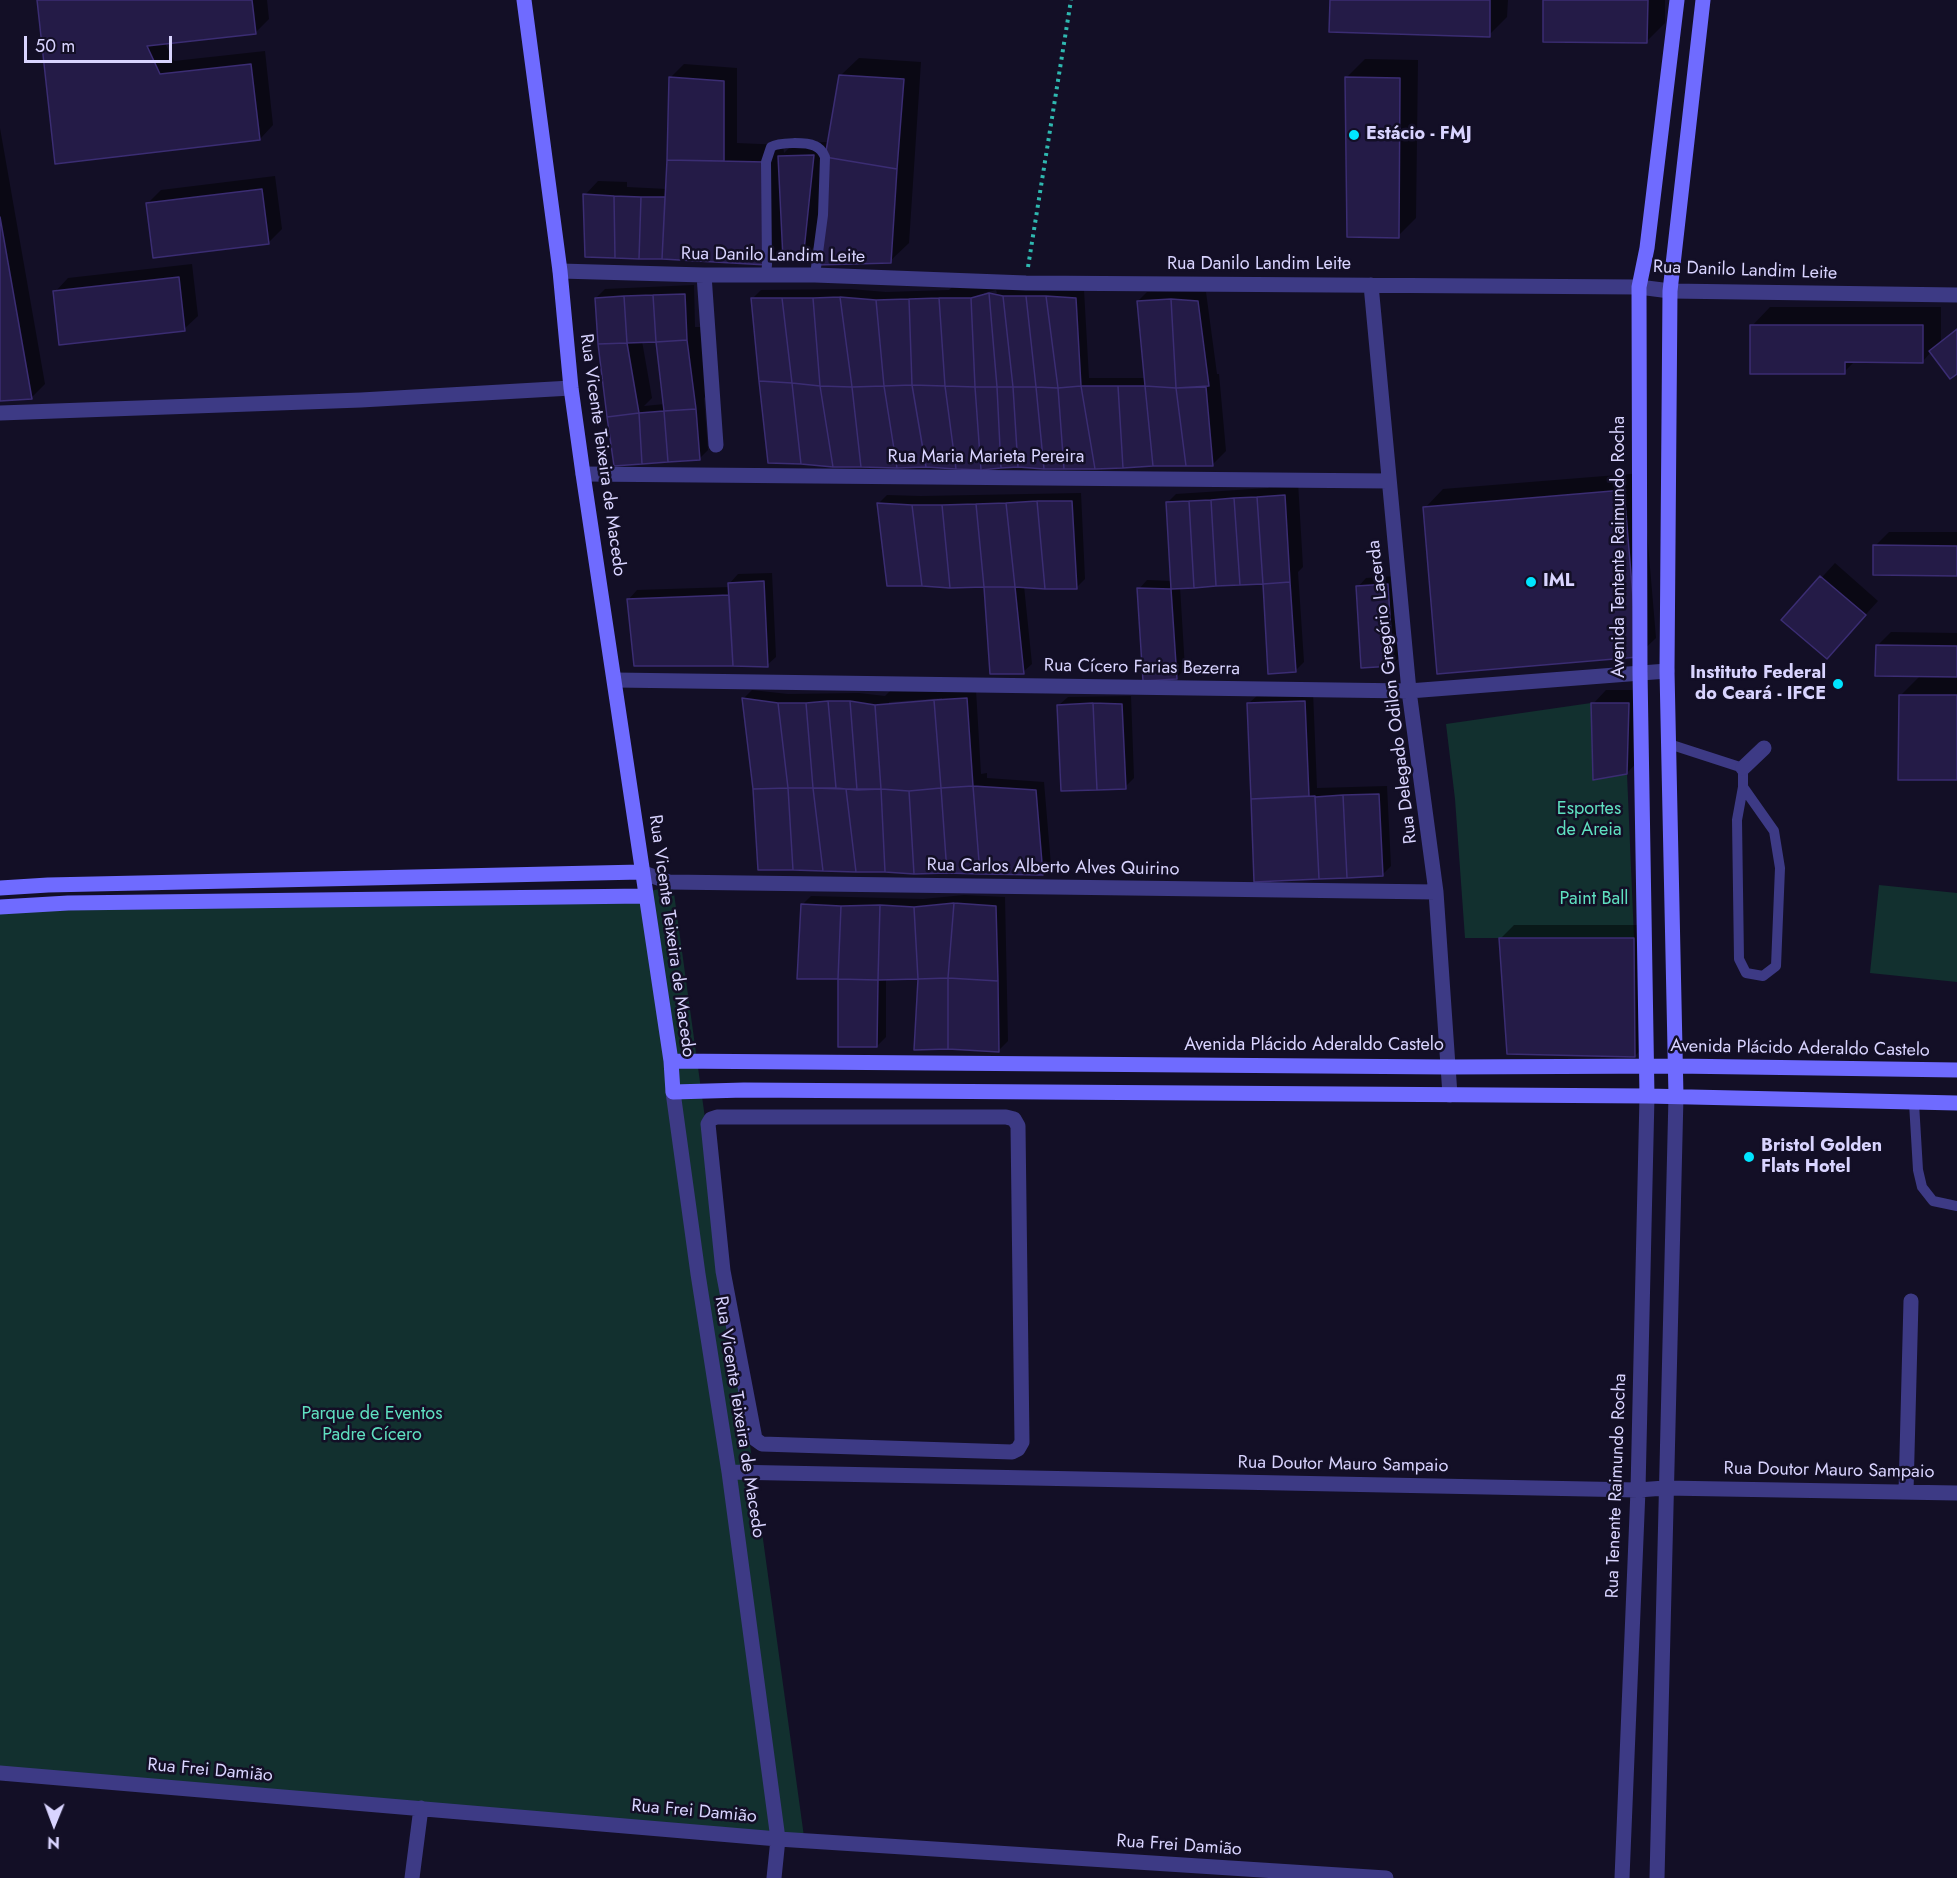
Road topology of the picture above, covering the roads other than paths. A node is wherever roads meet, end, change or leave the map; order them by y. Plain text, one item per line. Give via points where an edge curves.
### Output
1 (524, 0) edge
2 (1677, 0) edge
3 (1704, 0) edge
4 (560, 271) junction
5 (766, 274) junction
6 (815, 274) junction
7 (704, 275) junction
8 (1371, 285) junction
9 (1639, 287) junction
10 (1670, 291) junction
11 (1957, 295) edge
12 (571, 388) junction
13 (0, 413) edge
14 (716, 445) dead end
15 (583, 474) junction
16 (1389, 481) junction
17 (1667, 671) junction
18 (1640, 672) junction
19 (615, 680) junction
20 (1409, 691) junction
21 (1668, 744) junction
22 (1764, 748) dead end
23 (1743, 768) junction
24 (1743, 787) junction
25 (641, 872) junction
26 (171, 882) junction
27 (669, 882) junction
28 (0, 888) edge
29 (1436, 892) junction
30 (645, 896) junction
31 (171, 901) junction
32 (0, 907) edge
33 (670, 1061) junction
34 (1010, 1064) junction
35 (1675, 1066) junction
36 (1448, 1067) junction
37 (1647, 1067) junction
38 (1957, 1070) edge
39 (673, 1092) junction
40 (1010, 1092) junction
41 (1450, 1095) junction
42 (1647, 1096) junction
43 (1676, 1096) junction
44 (1914, 1103) junction
45 (1957, 1103) edge
46 (1957, 1206) edge
47 (723, 1271) junction
48 (698, 1274) junction
49 (1642, 1292) junction
50 (1671, 1292) junction
51 (1911, 1301) dead end
52 (729, 1472) junction
53 (1665, 1488) junction
54 (1638, 1490) junction
55 (1906, 1492) junction
56 (1957, 1493) edge
57 (0, 1773) edge
58 (421, 1808) junction
59 (778, 1839) junction
60 (1342, 1877) edge
61 (412, 1878) edge
62 (774, 1878) edge
63 (1386, 1878) edge
64 (1622, 1878) edge
65 (1657, 1878) edge

1 - 4 street, Rua Vicente Teixeira de Macedo
2 - 9 street, Avenida Tentente Raimundo Rocha
3 - 10 street
4 - 7 street, Rua Danilo Landim Leite
4 - 12 street, Rua Vicente Teixeira de Macedo
5 - 6 street, Rua Danilo Landim Leite
5 - 6 lane via 766,162 771,147 778,143 815,146 825,156
5 - 7 street, Rua Danilo Landim Leite
6 - 8 street, Rua Danilo Landim Leite via 1026,283
7 - 14 street
8 - 9 street, Rua Danilo Landim Leite
8 - 16 street, Rua Delegado Odilon Gregório Lacerda
9 - 10 street, Rua Danilo Landim Leite
9 - 18 street, Avenida Tentente Raimundo Rocha
10 - 11 street, Rua Danilo Landim Leite
10 - 17 street
12 - 13 street
12 - 15 street, Rua Vicente Teixeira de Macedo
15 - 16 street, Rua Maria Marieta Pereira
15 - 19 street, Rua Vicente Teixeira de Macedo
16 - 20 street, Rua Delegado Odilon Gregório Lacerda
17 - 18 street, Rua Cícero Farias Bezerra
17 - 21 street
18 - 20 street, Rua Cícero Farias Bezerra
18 - 37 street, Avenida Tentente Raimundo Rocha
19 - 20 street, Rua Cícero Farias Bezerra
19 - 25 street, Rua Vicente Teixeira de Macedo
20 - 29 street, Rua Delegado Odilon Gregório Lacerda
21 - 23 lane
21 - 35 street
22 - 23 street
23 - 24 lane
24 - 24 lane via 1774,831 1779,868 1776,966 1763,976 1746,973 1738,959 1737,820
25 - 26 street
25 - 27 street
25 - 30 street, Rua Vicente Teixeira de Macedo
26 - 28 street
26 - 31 street
27 - 29 street, Rua Carlos Alberto Alves Quirino
27 - 30 street
29 - 36 street, Rua Delegado Odilon Gregório Lacerda
30 - 31 street
30 - 33 street, Rua Vicente Teixeira de Macedo
31 - 32 street
33 - 34 street, Avenida Plácido Aderaldo Castelo
33 - 39 street, Rua Vicente Teixeira de Macedo
34 - 36 street, Avenida Plácido Aderaldo Castelo
34 - 40 street
35 - 37 street, Avenida Plácido Aderaldo Castelo
35 - 38 street, Avenida Plácido Aderaldo Castelo
35 - 43 street
36 - 37 street, Avenida Plácido Aderaldo Castelo
36 - 41 street, Rua Delegado Odilon Gregório Lacerda
37 - 42 street, Avenida Tentente Raimundo Rocha
39 - 40 street
39 - 48 street, Rua Vicente Teixeira de Macedo
40 - 41 street
41 - 42 street
42 - 43 street
42 - 49 street, Rua Tenente Raimundo Rocha
43 - 44 street
43 - 50 street
44 - 45 street
44 - 46 lane via 1922,1187 1933,1201
47 - 47 street via 708,1124 711,1119 1014,1119 1018,1126 1022,1407 1022,1442 1018,1449 1012,1452 759,1443 755,1439
47 - 48 street
48 - 52 street, Rua Vicente Teixeira de Macedo
49 - 50 street
49 - 54 street, Rua Tenente Raimundo Rocha
50 - 53 street
51 - 55 street
52 - 54 street, Rua Doutor Mauro Sampaio
52 - 59 street, Rua Vicente Teixeira de Macedo
53 - 54 street, Rua Doutor Mauro Sampaio
53 - 55 street, Rua Doutor Mauro Sampaio
53 - 65 street
54 - 64 street, Rua Tenente Raimundo Rocha
55 - 56 street, Rua Doutor Mauro Sampaio
57 - 58 street, Rua Frei Damião
58 - 59 street, Rua Frei Damião
58 - 61 street
59 - 60 street, Rua Frei Damião
59 - 62 street, Rua Vicente Teixeira de Macedo
60 - 63 street, Rua Frei Damião

